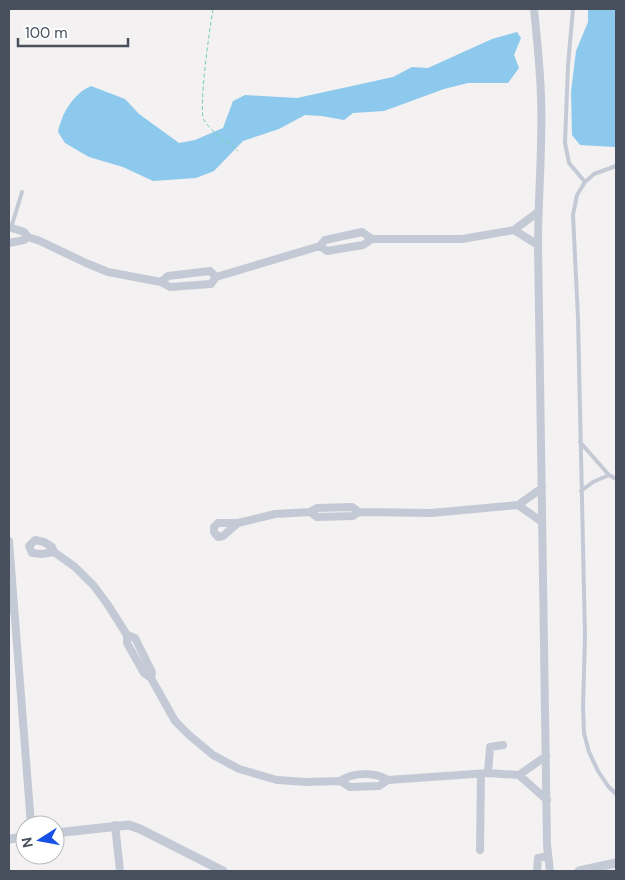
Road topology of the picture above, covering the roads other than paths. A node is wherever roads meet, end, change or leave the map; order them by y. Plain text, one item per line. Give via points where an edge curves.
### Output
1 (534, 9) edge
2 (573, 9) edge
3 (616, 166) edge
4 (585, 182) junction
5 (22, 192) dead end
6 (538, 212) junction
7 (10, 228) edge
8 (514, 230) junction
9 (28, 237) junction
10 (372, 239) junction
11 (9, 243) edge
12 (538, 245) junction
13 (320, 246) junction
14 (216, 277) junction
15 (161, 282) junction
16 (580, 442) junction
17 (609, 475) junction
18 (616, 479) edge
19 (542, 488) junction
20 (581, 491) junction
21 (518, 504) junction
22 (542, 522) junction
23 (238, 523) dead end
24 (9, 542) edge
25 (54, 552) dead end
26 (9, 608) edge
27 (15, 616) junction
28 (503, 745) dead end
29 (546, 756) junction
30 (484, 774) junction
31 (518, 775) junction
32 (616, 794) edge
33 (547, 800) junction
34 (30, 815) edge
35 (115, 825) junction
36 (65, 832) edge
37 (480, 850) dead end
38 (548, 856) junction
39 (616, 862) edge
40 (120, 871) edge
41 (223, 871) edge
42 (537, 871) edge
43 (550, 871) edge
44 (578, 871) edge

1 - 6 street via 541,95
2 - 4 lane via 565,143 569,163
3 - 4 lane via 594,174
4 - 16 lane via 577,195 573,215
5 - 7 lane
6 - 8 street
6 - 12 street
7 - 9 street via 24,232
8 - 10 street via 462,239
8 - 12 street
9 - 11 street
9 - 15 street via 108,272
10 - 13 street via 363,245 327,251
10 - 13 street via 362,232 325,240
12 - 19 street
13 - 14 street
14 - 15 street via 211,284 170,287
14 - 15 street via 210,270 168,276
16 - 17 lane
16 - 20 lane
17 - 18 lane
17 - 20 lane
19 - 21 street
19 - 22 street
20 - 32 lane via 584,732 598,771
21 - 22 street
21 - 23 street via 431,513 359,512 352,507 317,508 310,512 275,514
22 - 29 street
24 - 27 street
25 - 30 street via 75,567 108,605 127,636 135,658 151,678 176,721 220,759 238,769 277,780 307,782 340,781 348,775 378,775 388,780
26 - 27 lane
27 - 34 street
28 - 30 street via 490,747
29 - 31 street
29 - 33 street
30 - 31 street
30 - 37 street
31 - 33 street
33 - 38 street
35 - 36 street
35 - 40 street
35 - 41 street via 140,829
38 - 42 street via 538,858
38 - 43 street
39 - 44 street

